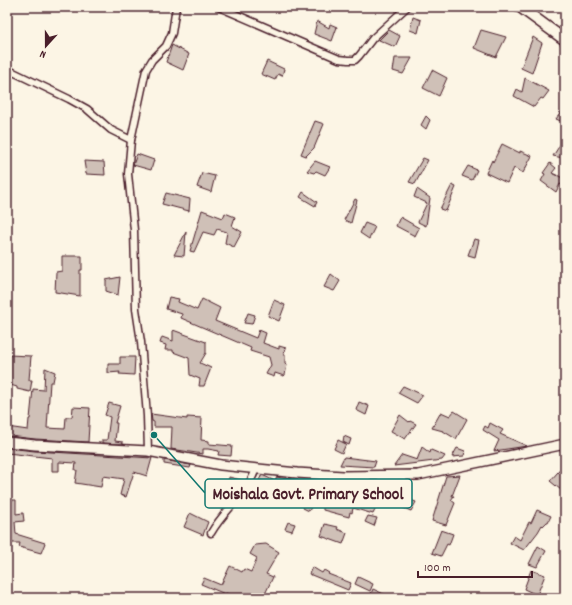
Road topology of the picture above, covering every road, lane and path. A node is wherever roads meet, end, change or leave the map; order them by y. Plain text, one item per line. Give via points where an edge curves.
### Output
1 (176, 7) edge
2 (219, 7) edge
3 (407, 7) edge
4 (520, 7) edge
5 (565, 40) edge
6 (7, 69) edge
7 (131, 140) junction
8 (7, 442) edge
9 (565, 444) edge
10 (148, 452) junction
11 (256, 468) junction
12 (211, 533) dead end

1 - 7 street via 172,33 166,46 146,70
2 - 3 street via 339,59 355,60 373,38
4 - 5 main road
6 - 7 street via 69,99 86,109 111,130
7 - 10 street via 128,174
8 - 10 street
9 - 11 street via 418,475 343,476
10 - 11 street via 221,465
11 - 12 street via 248,484

